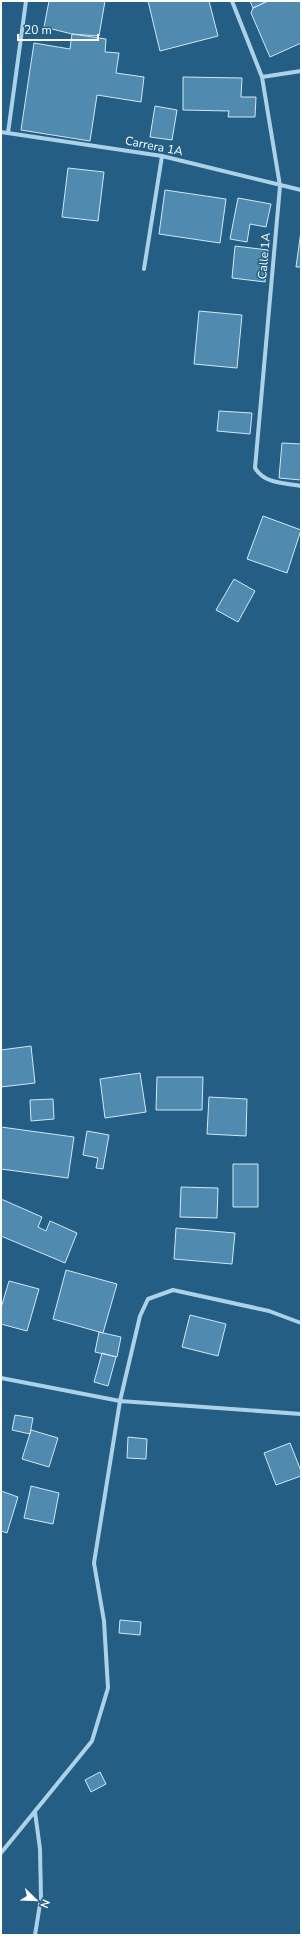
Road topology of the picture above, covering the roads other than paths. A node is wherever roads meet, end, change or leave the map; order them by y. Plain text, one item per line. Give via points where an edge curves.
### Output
1 (26, 1) edge
2 (232, 1) edge
3 (301, 71) edge
4 (262, 77) junction
5 (1, 132) edge
6 (8, 133) junction
7 (162, 156) junction
8 (280, 186) junction
9 (301, 190) edge
10 (144, 269) dead end
11 (301, 486) edge
12 (301, 1323) edge
13 (1, 1378) edge
14 (120, 1401) junction
15 (301, 1414) edge
16 (35, 1812) junction
17 (1, 1853) edge
18 (35, 1935) edge

1 - 6 street
2 - 4 street, Calle 1A
3 - 4 street
4 - 8 street, Calle 1A
5 - 6 street, Carrera 1A
6 - 7 street, Carrera 1A
7 - 8 street, Carrera 1A
7 - 10 street
8 - 9 street, Carrera 1A
8 - 11 street, Calle 1A via 255,468 267,480
12 - 14 street via 269,1310 173,1290 148,1299 140,1316
13 - 14 street
14 - 15 street
14 - 16 street via 94,1563 104,1621 108,1688 92,1741
16 - 17 street
16 - 18 street via 40,1848 41,1898

